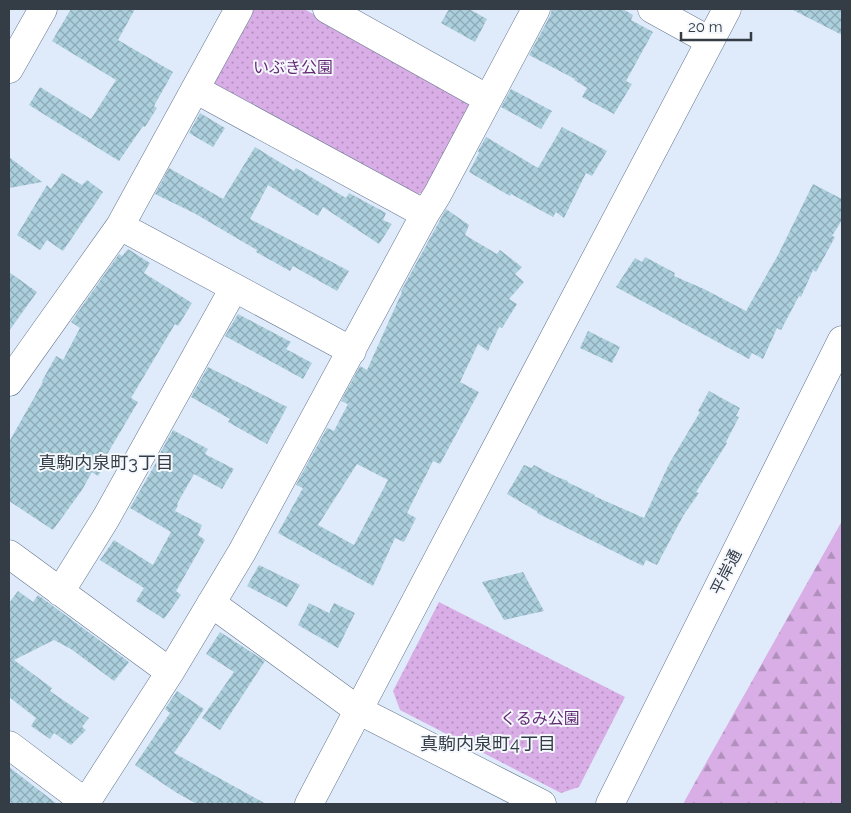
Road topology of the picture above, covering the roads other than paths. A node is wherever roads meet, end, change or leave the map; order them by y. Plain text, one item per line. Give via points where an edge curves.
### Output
1 (43, 9) edge
2 (239, 9) edge
3 (327, 9) edge
4 (536, 9) edge
5 (652, 9) edge
6 (727, 9) edge
7 (710, 41) junction
8 (9, 69) edge
9 (195, 89) junction
10 (488, 98) junction
11 (425, 214) junction
12 (120, 226) junction
13 (234, 288) junction
14 (842, 340) edge
15 (352, 351) junction
16 (11, 372) edge
17 (9, 554) edge
18 (60, 592) junction
19 (212, 603) junction
20 (170, 672) junction
21 (358, 710) junction
22 (9, 745) edge
23 (85, 804) edge
24 (309, 804) edge
25 (542, 804) edge
26 (610, 804) edge

1 - 8 street
2 - 9 street
3 - 10 street
4 - 10 street
5 - 7 street
6 - 7 street
7 - 21 street
9 - 11 street
9 - 12 street
10 - 11 street
11 - 15 street
12 - 13 street
12 - 16 street
13 - 15 street
13 - 18 street via 106,518
14 - 26 street, 平岸通
15 - 19 street
17 - 18 street
18 - 20 street
19 - 20 street
19 - 21 street
20 - 23 street
21 - 24 street
21 - 25 street
22 - 23 street

